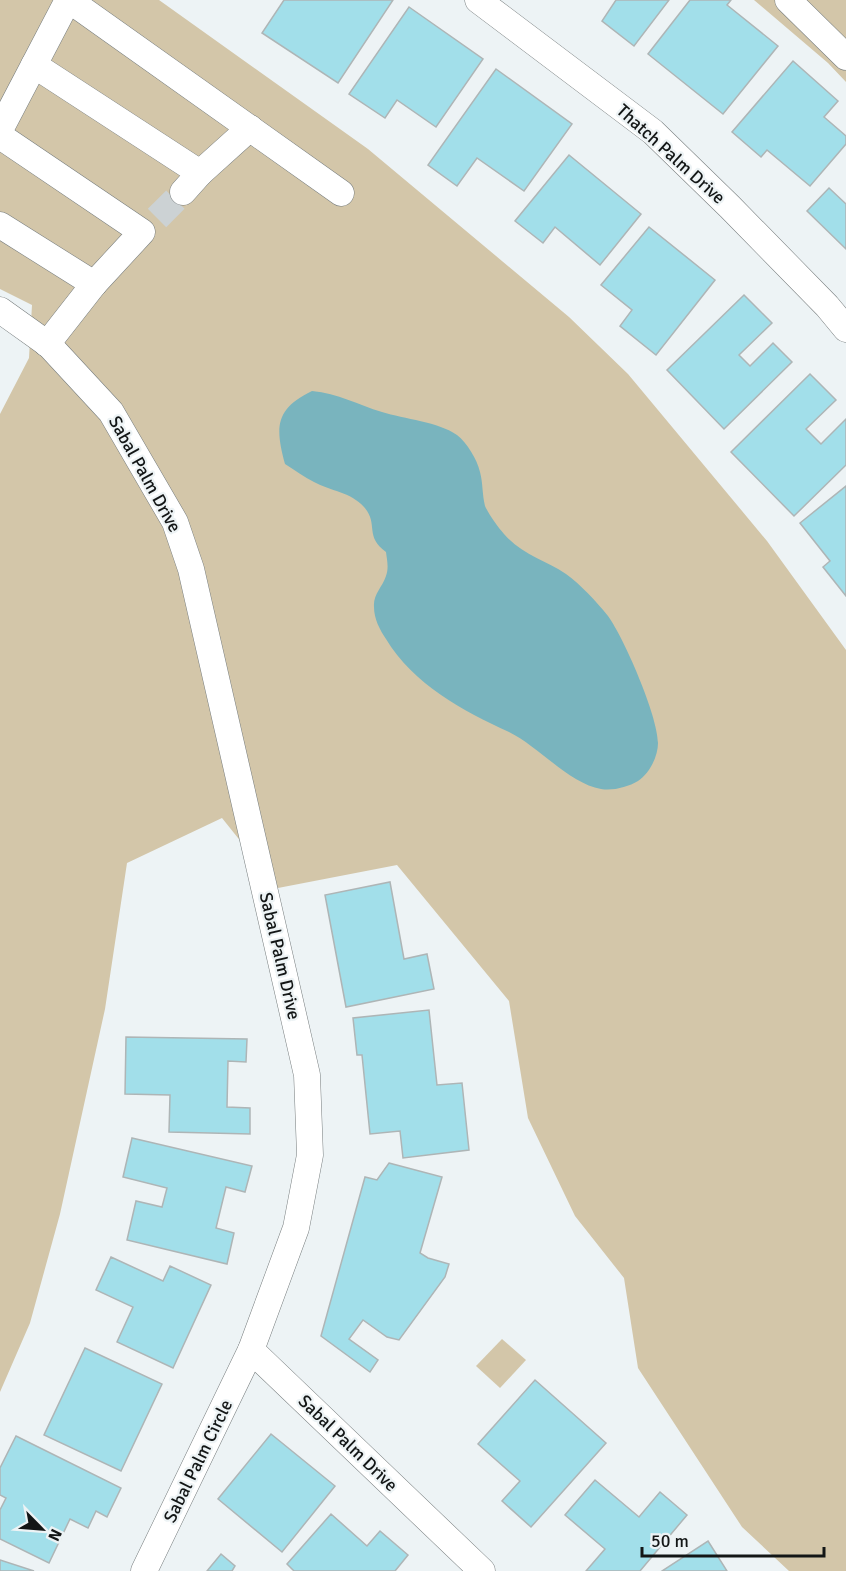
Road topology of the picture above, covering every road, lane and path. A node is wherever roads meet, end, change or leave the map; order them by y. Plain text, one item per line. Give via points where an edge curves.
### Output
1 (69, 0) edge
2 (478, 0) edge
3 (788, 0) edge
4 (846, 57) edge
5 (34, 65) junction
6 (250, 128) junction
7 (0, 130) edge
8 (0, 136) edge
9 (200, 173) junction
10 (183, 192) tunnel mouth
11 (341, 193) dead end
12 (0, 225) edge
13 (94, 284) junction
14 (0, 310) edge
15 (846, 329) edge
16 (47, 344) junction
17 (251, 1350) junction
18 (144, 1571) edge
19 (482, 1571) edge

1 - 5 street
1 - 6 street
2 - 15 street, Thatch Palm Drive via 652,132 738,215
3 - 4 street
5 - 7 street
5 - 9 street
6 - 9 street
6 - 11 street
8 - 13 street via 149,225
9 - 10 street
12 - 13 street
13 - 16 street
14 - 16 street, Sabal Palm Drive
16 - 17 street, Sabal Palm Drive via 111,412 175,522 191,570 307,1075 310,1155 296,1228
17 - 18 street, Sabal Palm Circle
17 - 19 street, Sabal Palm Drive

